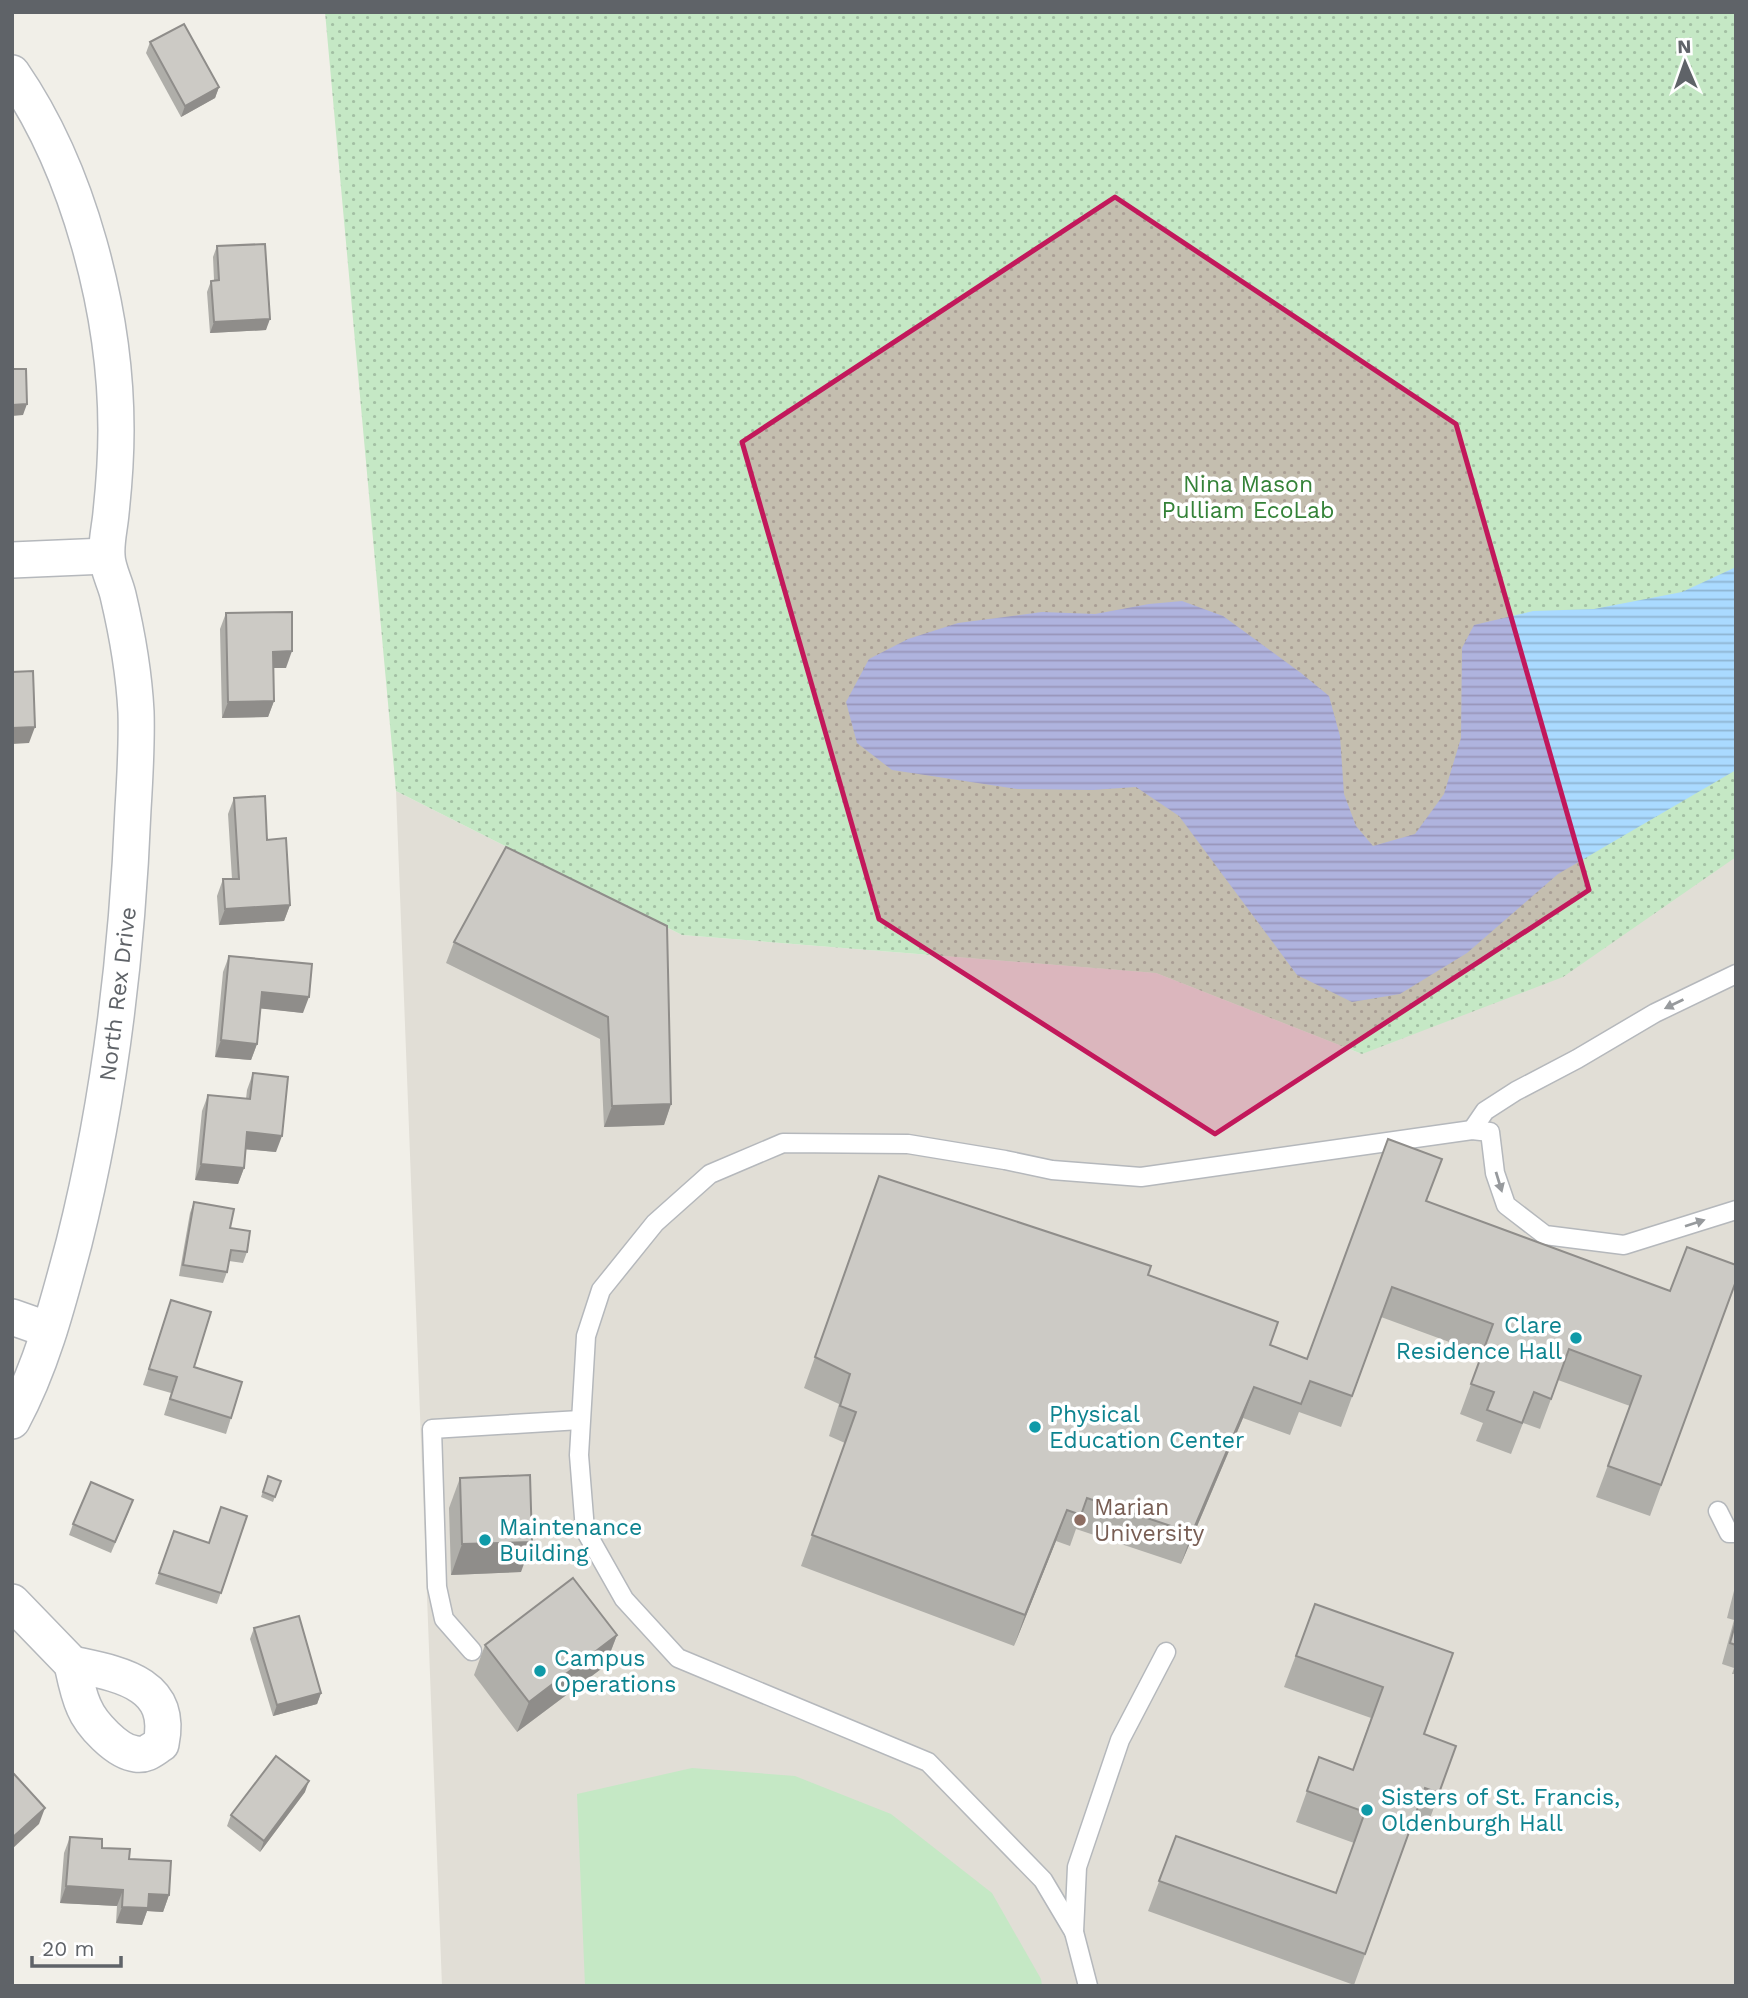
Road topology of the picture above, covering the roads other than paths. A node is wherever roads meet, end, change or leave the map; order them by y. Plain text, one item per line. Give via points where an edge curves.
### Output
1 (12, 73) edge
2 (106, 556) junction
3 (12, 560) edge
4 (1736, 974) edge
5 (1472, 1130) junction
6 (1736, 1210) edge
7 (12, 1317) edge
8 (49, 1330) junction
9 (580, 1420) junction
10 (12, 1421) edge
11 (1718, 1511) dead end
12 (1736, 1533) edge
13 (12, 1602) edge
14 (472, 1651) dead end
15 (1166, 1652) dead end
16 (72, 1664) dead end
17 (1074, 1933) junction
18 (1088, 1986) edge

1 - 2 street via 57,157 100,290 112,363 116,429
2 - 3 street
2 - 8 street, North Rex Drive via 127,639 135,708 128,918 101,1125
4 -> 5 lane via 1655,1013 1516,1091 1485,1111
5 -> 6 lane via 1490,1132 1506,1205 1545,1235 1624,1245
5 - 9 lane via 1141,1177 1052,1170 908,1144 783,1143 710,1174 655,1223 601,1290 586,1336
7 - 8 street
8 - 10 street, North Rex Drive
9 - 14 lane via 432,1429 437,1587 444,1619
9 - 17 lane via 585,1530 624,1598 678,1658 928,1762 1043,1880
11 - 12 lane via 1729,1533
13 - 16 street
15 - 17 lane via 1120,1740 1077,1867
17 - 18 lane

